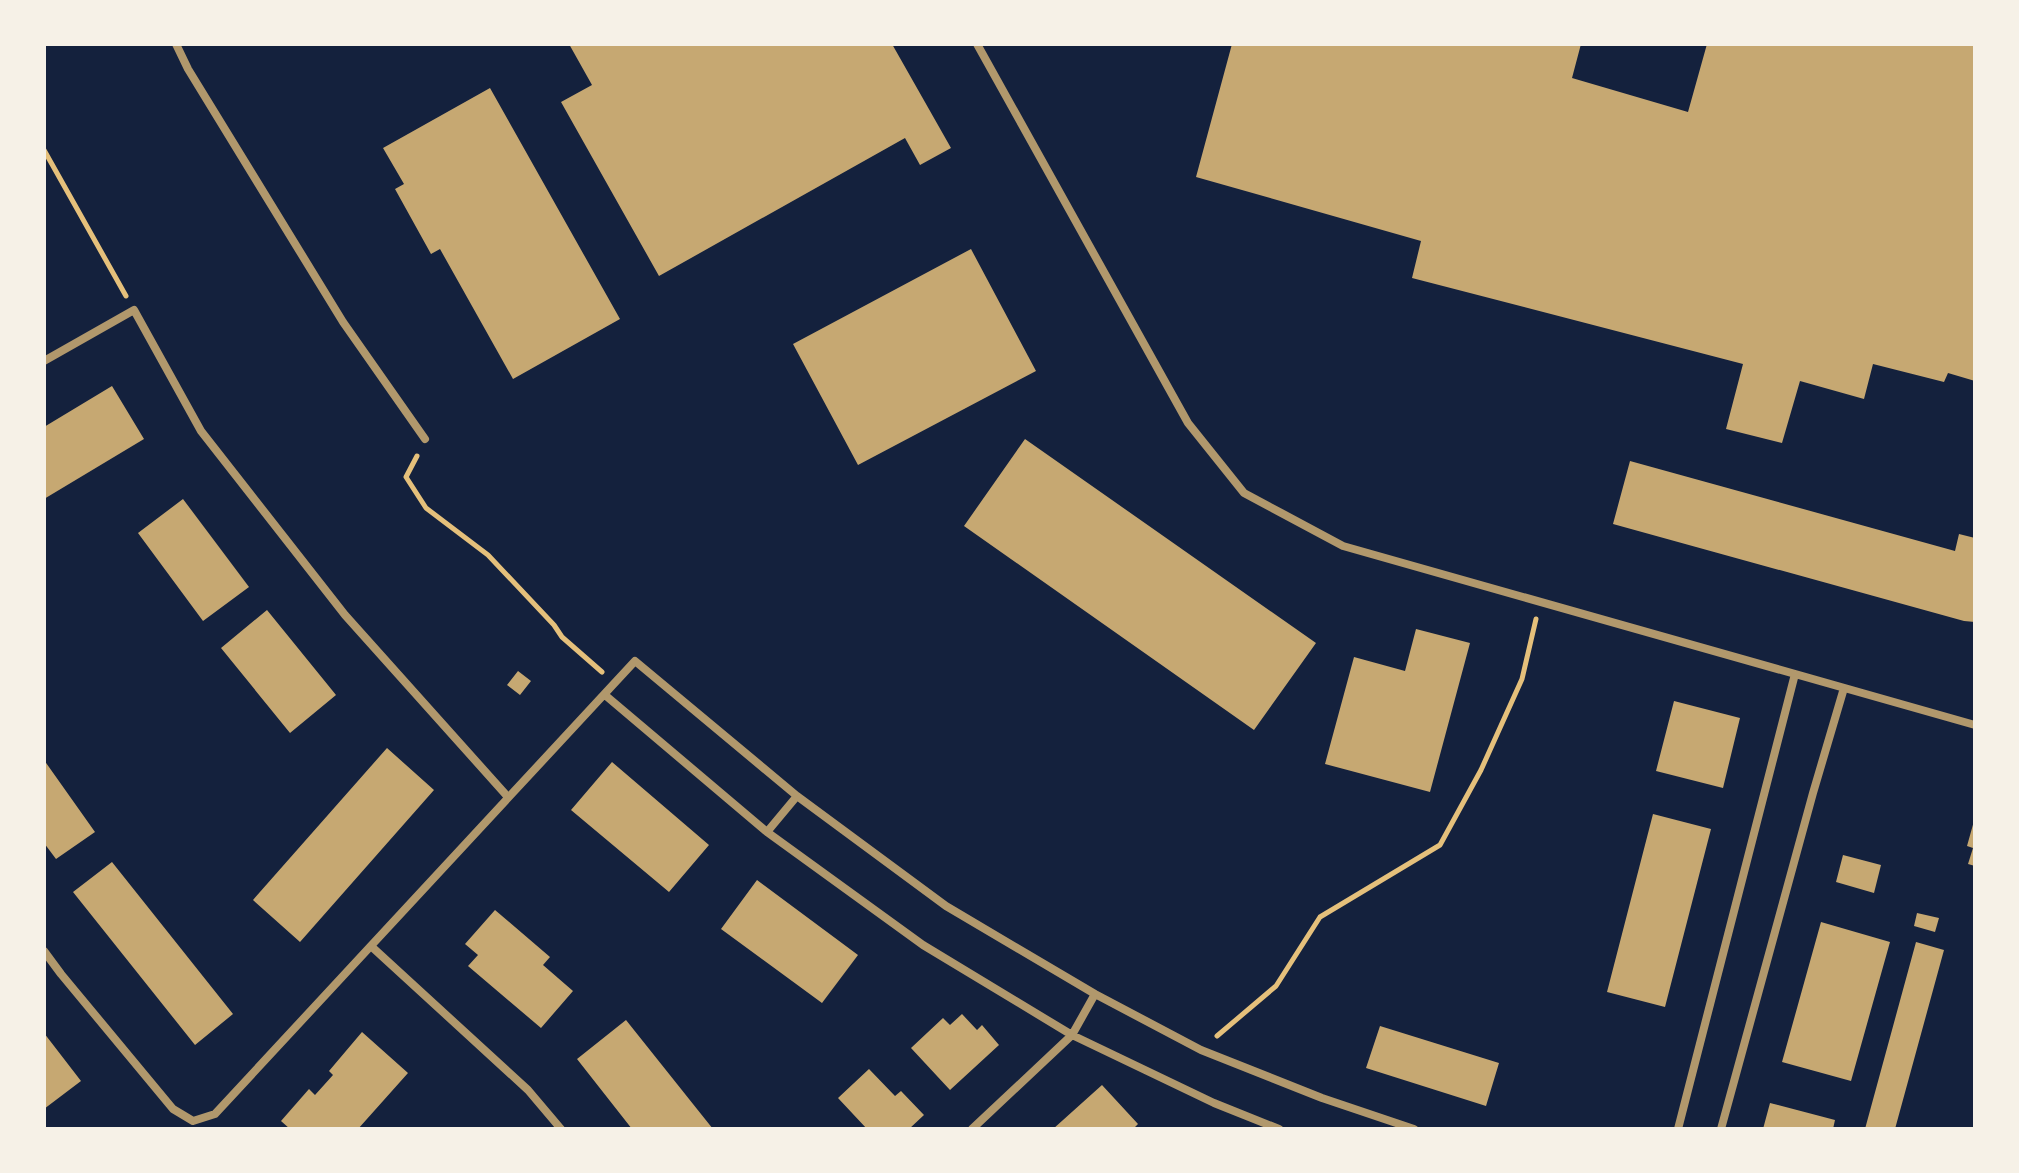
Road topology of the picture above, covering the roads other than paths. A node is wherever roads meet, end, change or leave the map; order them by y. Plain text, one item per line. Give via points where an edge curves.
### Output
1 (176, 44) edge
2 (977, 44) edge
3 (44, 361) edge
4 (425, 439) road end
5 (1795, 674) junction
6 (1844, 688) junction
7 (605, 695) junction
8 (1975, 725) edge
9 (797, 796) junction
10 (508, 797) junction
11 (767, 832) junction
12 (372, 947) junction
13 (44, 951) edge
14 (1095, 994) junction
15 (1072, 1035) junction
16 (561, 1129) edge
17 (972, 1129) edge
18 (1279, 1129) edge
19 (1414, 1129) edge
20 (1678, 1129) edge
21 (1721, 1129) edge

1 - 4 street via 343,322
2 - 5 street via 1188,423 1244,493 1343,546
3 - 10 street via 134,310 201,431 345,615
5 - 6 street
5 - 20 street
6 - 8 street
6 - 21 street
7 - 9 street via 635,661
7 - 10 street
7 - 11 street
9 - 11 street
9 - 14 street via 946,906
10 - 12 street
11 - 15 street via 923,945
12 - 13 street via 215,1114 193,1121 173,1109
12 - 16 street via 528,1090
14 - 15 street
14 - 19 street via 1201,1050
15 - 17 street
15 - 18 street

